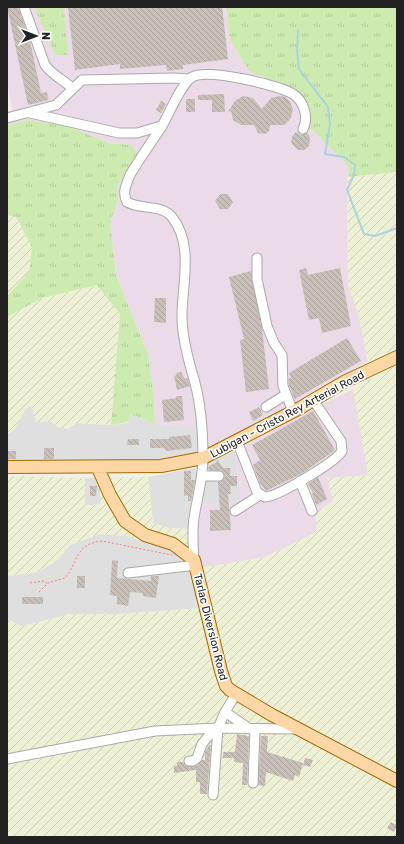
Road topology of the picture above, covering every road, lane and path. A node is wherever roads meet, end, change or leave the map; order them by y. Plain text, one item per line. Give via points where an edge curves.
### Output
1 (24, 7) edge
2 (190, 79) junction
3 (72, 88) junction
4 (28, 112) junction
5 (7, 118) edge
6 (161, 126) junction
7 (303, 129) dead end
8 (257, 258) dead end
9 (397, 357) edge
10 (286, 395) junction
11 (313, 400) junction
12 (266, 407) dead end
13 (293, 412) junction
14 (237, 441) junction
15 (203, 458) junction
16 (7, 467) edge
17 (98, 468) junction
18 (202, 476) junction
19 (219, 476) dead end
20 (300, 481) junction
21 (260, 495) junction
22 (235, 511) dead end
23 (312, 512) dead end
24 (173, 555) dead end
25 (195, 563) junction
26 (128, 573) dead end
27 (30, 583) dead end
28 (48, 583) junction
29 (39, 592) dead end
30 (236, 694) junction
31 (225, 712) junction
32 (217, 728) junction
33 (253, 729) junction
34 (300, 729) junction
35 (7, 759) edge
36 (189, 761) dead end
37 (397, 781) edge
38 (253, 783) dead end
39 (213, 795) dead end
40 (397, 812) edge
41 (396, 822) dead end

1 - 3 street via 45,65
2 - 3 street via 87,79
2 - 6 street via 180,91
2 - 7 street via 212,73 284,90 294,95 304,108 306,118
3 - 4 street via 56,105
4 - 5 street
4 - 6 street via 119,133 137,133
6 - 15 street via 130,175 125,187 125,198 132,205 165,211 177,224 183,242 186,256 182,322 189,365 198,398
8 - 10 street via 257,279 267,326 283,360 283,386
9 - 11 main road, Lubigan - Cristo Rey Arterial Road
10 - 12 street
10 - 13 street
11 - 13 main road, Lubigan - Cristo Rey Arterial Road
11 - 20 street via 341,441 342,451
13 - 14 main road, Lubigan - Cristo Rey Arterial Road
14 - 15 main road, Lubigan - Cristo Rey Arterial Road
14 - 21 street
15 - 17 main road, Lubigan - Cristo Rey Arterial Road via 166,466
15 - 18 street
16 - 17 main road, Lubigan - Cristo Rey Arterial Road
17 - 25 main road, Tarlac Diversion Road via 125,521 145,535 173,544
18 - 19 street
18 - 25 street via 194,525
20 - 21 street via 268,497
20 - 23 street
21 - 22 street
24 - 28 path via 96,542 79,552 65,578
25 - 26 street
25 - 30 main road, Tarlac Diversion Road via 221,671 226,686
27 - 28 path via 42,580
28 - 29 path
30 - 31 street
30 - 34 main road, Tarlac Diversion Road
31 - 32 street
31 - 33 street
32 - 33 street
32 - 35 street via 155,731
32 - 36 street via 202,744 197,758
32 - 39 street
33 - 34 street
33 - 38 street
34 - 37 main road, Tarlac Diversion Road
40 - 41 path

